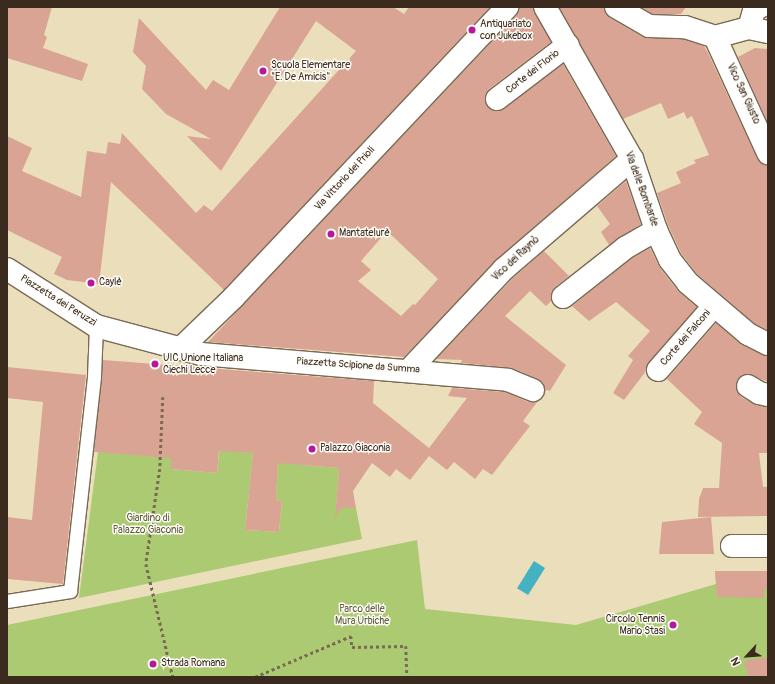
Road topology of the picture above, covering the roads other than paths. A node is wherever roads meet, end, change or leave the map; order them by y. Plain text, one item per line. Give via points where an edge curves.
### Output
1 (507, 7) edge
2 (545, 7) edge
3 (616, 7) edge
4 (760, 7) edge
5 (759, 30) edge
6 (715, 37) junction
7 (568, 45) junction
8 (497, 99) dead end
9 (768, 153) edge
10 (632, 159) junction
11 (656, 230) junction
12 (7, 269) edge
13 (563, 297) dead end
14 (714, 306) junction
15 (96, 326) junction
16 (768, 344) edge
17 (180, 349) junction
18 (409, 370) junction
19 (658, 370) dead end
20 (748, 386) dead end
21 (533, 390) dead end
22 (768, 395) edge
23 (732, 546) dead end
24 (768, 546) edge
25 (7, 601) edge

1 - 17 street, Via Vittorio dei Prioli via 233,298
2 - 7 street, Via delle Bombarde
3 - 6 street via 648,26 685,27
4 - 5 street via 754,10
5 - 6 street
6 - 9 street, Vico San Giusto
7 - 8 street, Corte dei Florio
7 - 10 street, Via delle Bombarde
10 - 11 street, Via delle Bombarde
10 - 18 street, Vico dei Raynò via 504,269
11 - 13 street via 625,248
11 - 14 street, Via delle Bombarde via 670,260 688,283
12 - 15 street, Piazzetta dei Peruzzi
14 - 16 street, Via delle Bombarde via 748,334
14 - 19 street, Corte dei Falconi
15 - 17 street, Piazzetta dei Peruzzi
15 - 25 lane via 94,376 70,591
17 - 18 street, Piazzetta Scipione da Summa via 201,354
18 - 21 street, Piazzetta Scipione da Summa via 508,380
20 - 22 street via 759,394
23 - 24 street

